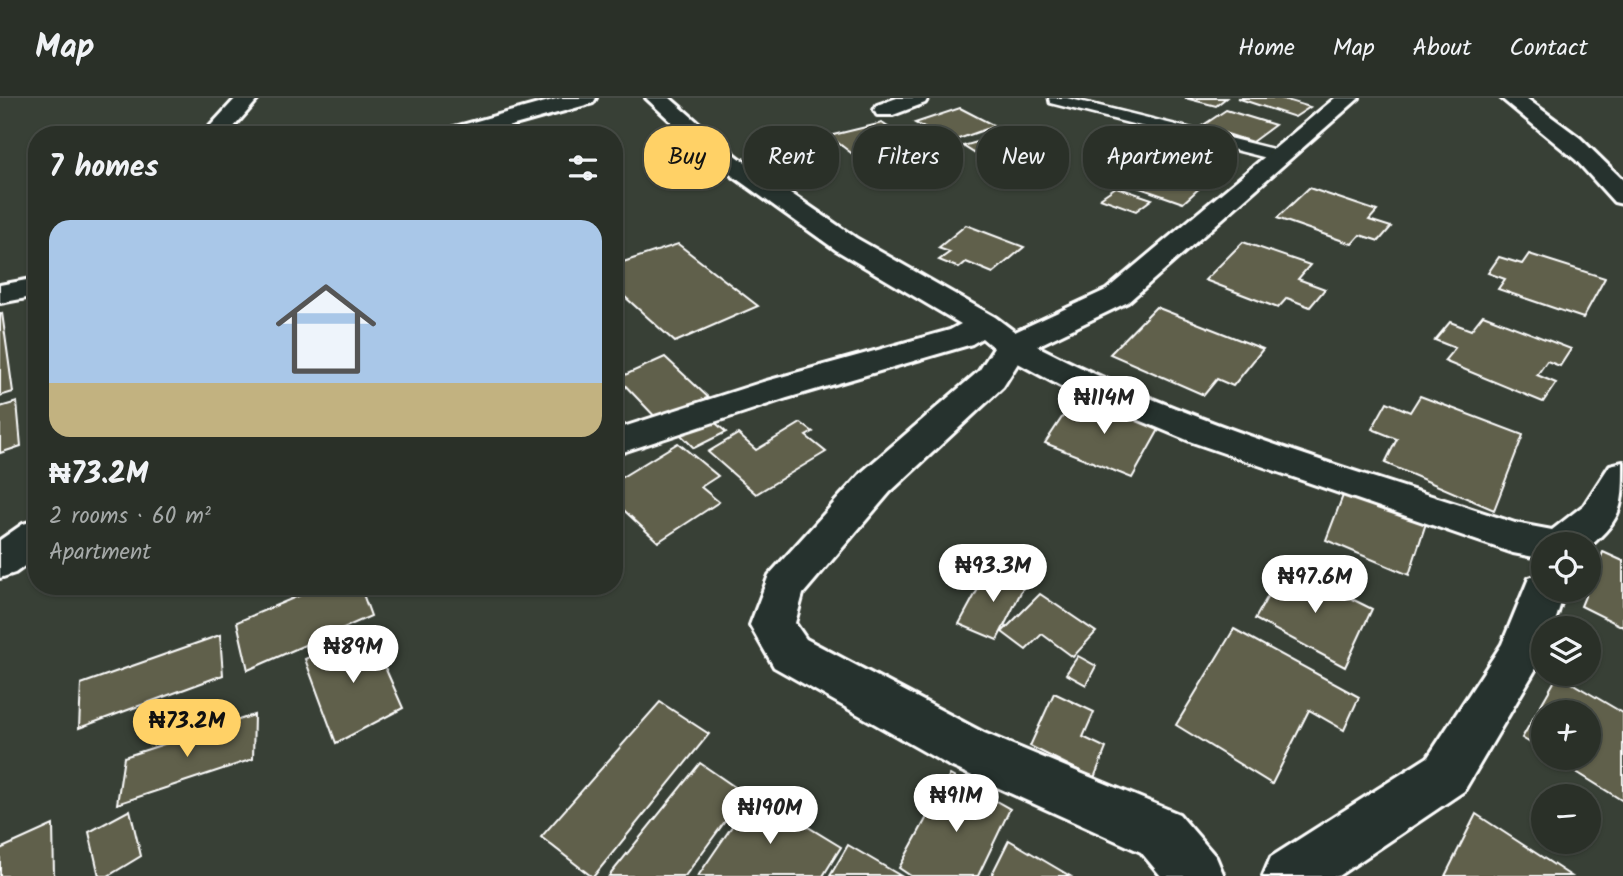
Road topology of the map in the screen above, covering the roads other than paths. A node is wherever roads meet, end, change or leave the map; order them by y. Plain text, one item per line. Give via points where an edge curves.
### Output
1 (248, 98) edge
2 (585, 98) edge
3 (657, 98) edge
4 (917, 98) edge
5 (1348, 98) edge
6 (1512, 98) edge
7 (1056, 100) edge
8 (885, 110) dead end
9 (222, 126) edge
10 (484, 126) edge
11 (1279, 156) junction
12 (1623, 196) edge
13 (28, 289) edge
14 (0, 294) edge
15 (998, 335) junction
16 (623, 440) edge
17 (1623, 475) edge
18 (1582, 532) edge
19 (1531, 541) edge
20 (28, 542) edge
21 (0, 562) edge
22 (1540, 602) edge
23 (1197, 876) edge
24 (1290, 876) edge

1 - 9 street
2 - 10 street
3 - 15 street via 729,162 846,244
4 - 8 street
5 - 11 street
6 - 12 street via 1572,141 1600,166
7 - 11 lane
11 - 15 street via 1117,296
13 - 14 street
15 - 16 street via 961,337 775,390
15 - 19 street via 1082,383 1205,433
15 - 23 street via 991,379 876,482 784,587 772,625 790,653 954,742 1160,834
17 - 18 street via 1609,502
20 - 21 street
22 - 24 street via 1522,653 1446,774

